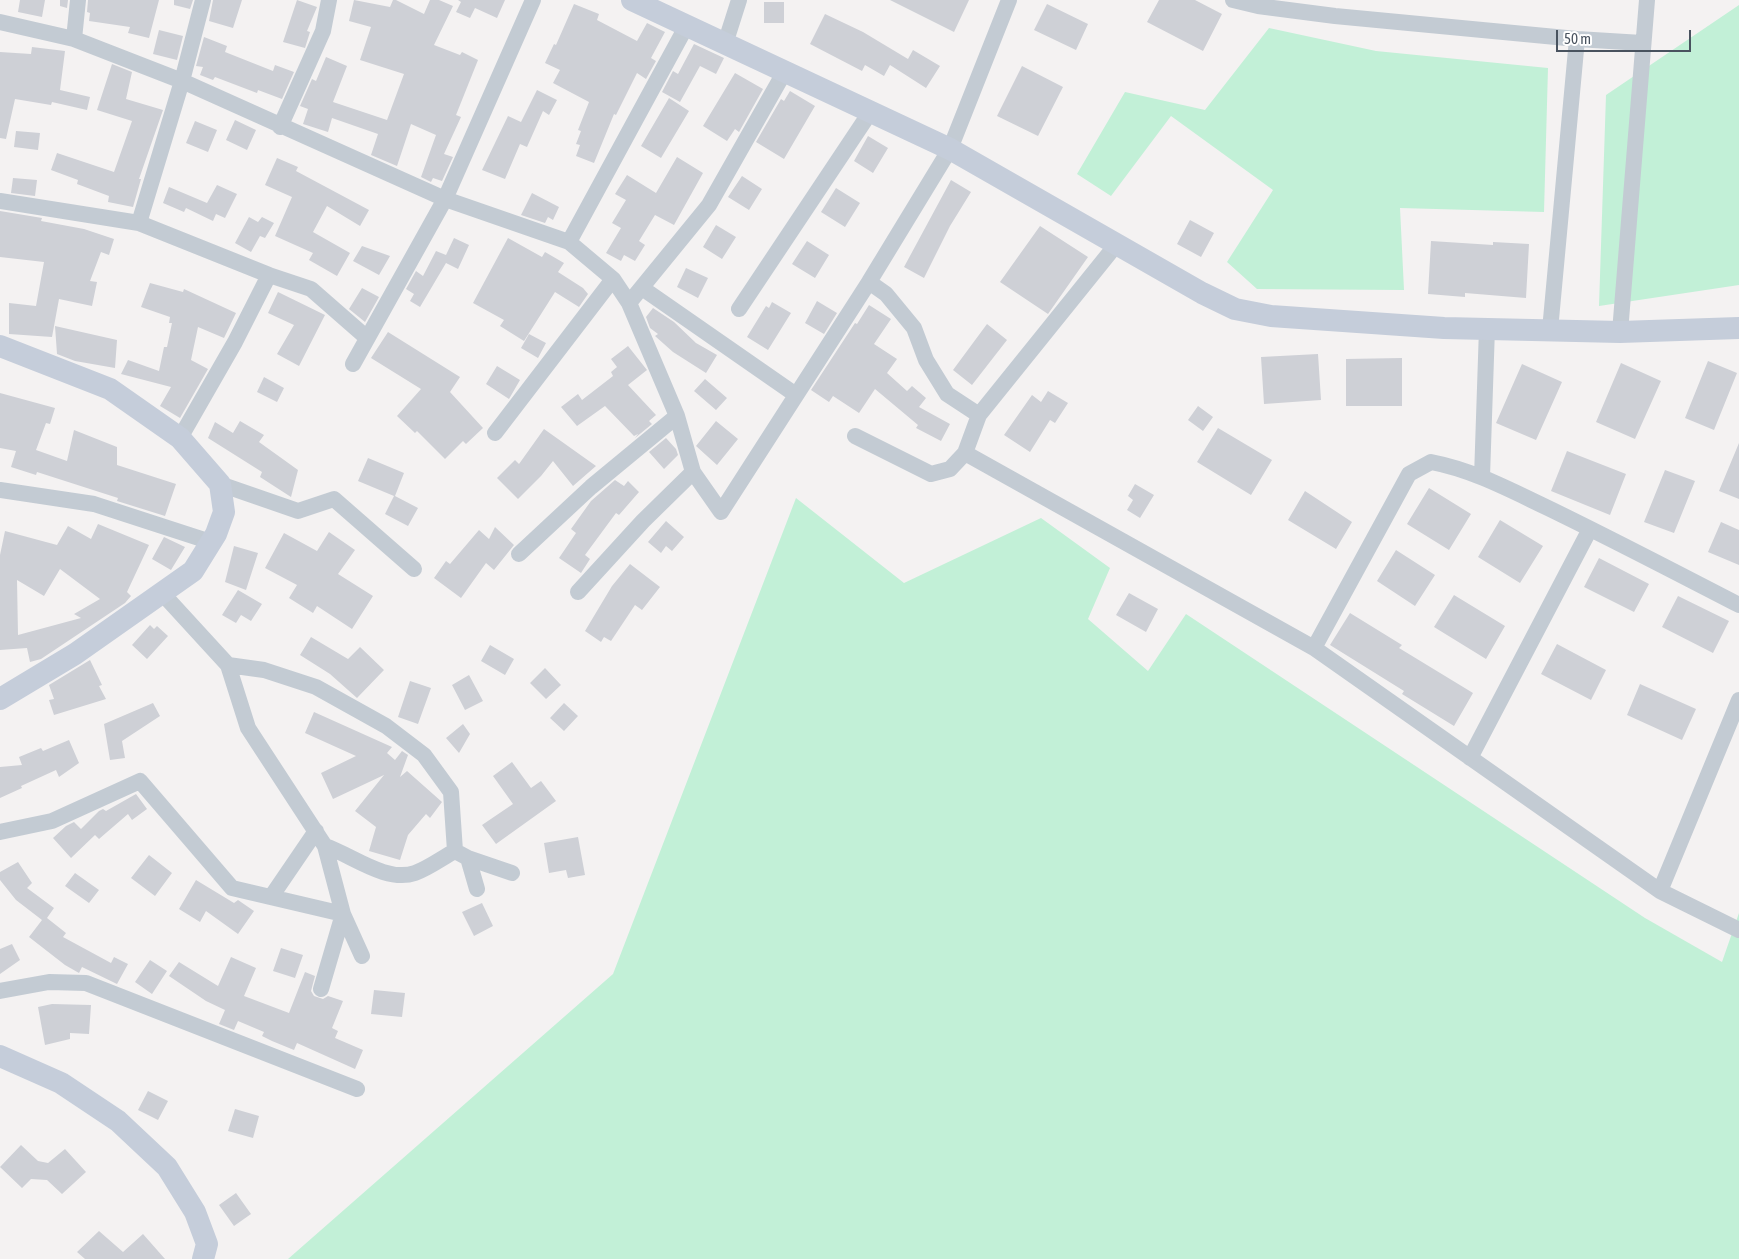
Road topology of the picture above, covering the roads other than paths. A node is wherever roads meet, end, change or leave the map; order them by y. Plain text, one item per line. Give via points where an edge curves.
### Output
1 (78, 0) edge
2 (203, 0) edge
3 (329, 0) edge
4 (533, 0) edge
5 (632, 0) edge
6 (739, 0) edge
7 (1010, 0) edge
8 (1233, 0) edge
9 (1647, 0) edge
10 (1337, 8) edge
11 (0, 22) edge
12 (687, 25) junction
13 (74, 39) junction
14 (1577, 39) junction
15 (1642, 43) junction
16 (725, 44) junction
17 (785, 71) junction
18 (182, 81) junction
19 (871, 112) junction
20 (280, 127) junction
21 (950, 149) junction
22 (445, 199) junction
23 (0, 201) edge
24 (139, 222) junction
25 (569, 242) junction
26 (1116, 244) junction
27 (269, 275) junction
28 (613, 279) junction
29 (869, 282) junction
30 (642, 288) junction
31 (629, 303) junction
32 (739, 308) dead end
33 (1487, 328) junction
34 (1739, 328) edge
35 (1550, 330) junction
36 (1620, 332) junction
37 (367, 338) junction
38 (0, 346) edge
39 (353, 364) dead end
40 (796, 395) junction
41 (979, 415) junction
42 (677, 416) junction
43 (495, 433) dead end
44 (855, 436) dead end
45 (180, 438) junction
46 (964, 453) junction
47 (693, 472) junction
48 (1482, 477) junction
49 (220, 484) junction
50 (0, 490) edge
51 (1590, 528) junction
52 (211, 542) junction
53 (519, 554) dead end
54 (414, 569) dead end
55 (162, 592) junction
56 (578, 592) dead end
57 (1739, 605) edge
58 (1314, 648) junction
59 (228, 665) junction
60 (0, 699) edge
61 (1739, 700) edge
62 (1470, 758) junction
63 (316, 831) junction
64 (0, 832) edge
65 (325, 846) junction
66 (462, 854) junction
67 (512, 873) dead end
68 (477, 889) dead end
69 (1660, 891) junction
70 (271, 897) junction
71 (343, 914) junction
72 (1739, 930) edge
73 (362, 956) dead end
74 (321, 989) dead end
75 (0, 991) edge
76 (0, 1056) edge
77 (357, 1089) dead end
78 (203, 1259) edge

1 - 13 street
2 - 18 street
3 - 20 street via 323,31
4 - 22 street
5 - 12 street
6 - 16 street
7 - 21 street
8 - 10 street via 1258,6
9 - 15 street
10 - 14 street
11 - 13 street
12 - 16 street
12 - 25 street
13 - 18 street
14 - 15 street
14 - 35 street
15 - 36 street
16 - 17 street
17 - 19 street
17 - 30 street via 710,205
18 - 20 street
18 - 24 street
19 - 21 street
19 - 32 street
20 - 22 street
21 - 26 street
21 - 29 street
22 - 25 street
22 - 37 street
23 - 24 street
24 - 27 street
25 - 28 street
26 - 33 street via 1236,309 1270,316
26 - 41 street
27 - 37 street via 311,289
27 - 45 street
28 - 31 street
28 - 43 street
29 - 40 street
29 - 41 street via 886,294 914,328 926,360 947,394
30 - 31 street
30 - 40 street
31 - 42 street
33 - 35 street
33 - 48 street
34 - 36 street
35 - 36 street
37 - 39 street
38 - 45 street via 110,389
40 - 47 street via 721,512
41 - 46 street
42 - 47 street
42 - 53 street via 591,487
44 - 46 street via 931,474 950,469
45 - 49 street
46 - 58 street
47 - 56 street
48 - 51 street
48 - 58 street via 1431,462 1409,474
49 - 52 street via 224,512
49 - 54 street via 298,512 334,499
50 - 52 street via 94,504
51 - 57 street
51 - 62 street
52 - 55 street via 193,571
55 - 59 street
55 - 60 street via 75,654
58 - 62 street
59 - 63 street via 248,728
59 - 66 street via 264,670 316,687 386,726 424,755 451,792
61 - 69 street
62 - 69 street
63 - 65 street
63 - 70 street
64 - 70 street via 52,821 140,781 232,888
65 - 66 street via 345,852 383,873 414,873
65 - 71 street
66 - 67 street
66 - 68 street
69 - 72 street
70 - 71 street
71 - 73 street
71 - 74 street
75 - 77 street via 49,982 86,983
76 - 78 street via 61,1083 118,1121 167,1167 195,1212 207,1244

